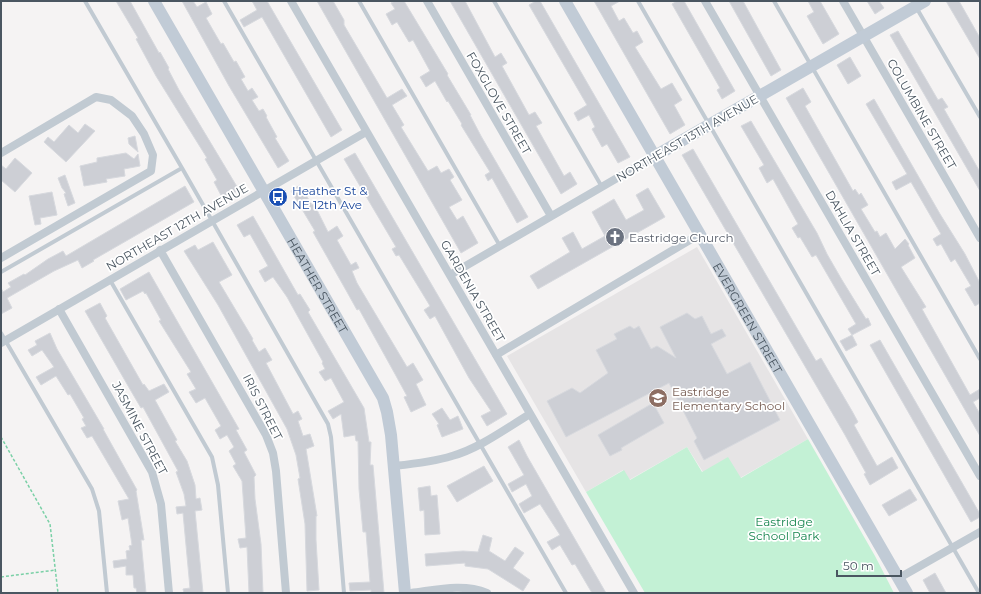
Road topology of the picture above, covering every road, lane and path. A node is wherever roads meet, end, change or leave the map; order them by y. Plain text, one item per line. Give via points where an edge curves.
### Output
1 (85, 1) edge
2 (154, 1) edge
3 (224, 1) edge
4 (291, 1) edge
5 (359, 1) edge
6 (427, 1) edge
7 (494, 1) edge
8 (566, 1) edge
9 (638, 1) edge
10 (705, 1) edge
11 (774, 1) edge
12 (843, 1) edge
13 (918, 3) edge
14 (864, 36) junction
15 (812, 66) junction
16 (760, 96) junction
17 (980, 117) edge
18 (710, 125) junction
19 (366, 132) junction
20 (1, 153) edge
21 (655, 156) junction
22 (315, 161) junction
23 (182, 168) junction
24 (602, 187) junction
25 (264, 190) junction
26 (551, 216) junction
27 (211, 221) junction
28 (700, 234) junction
29 (980, 238) edge
30 (500, 246) junction
31 (160, 250) junction
32 (1, 258) edge
33 (1, 272) edge
34 (450, 275) junction
35 (110, 279) junction
36 (59, 309) junction
37 (1, 333) edge
38 (3, 342) edge
39 (496, 355) junction
40 (980, 359) edge
41 (530, 414) junction
42 (1, 436) edge
43 (480, 444) junction
44 (394, 466) junction
45 (980, 476) edge
46 (980, 532) edge
47 (954, 547) junction
48 (56, 570) junction
49 (1, 577) edge
50 (899, 578) junction
51 (58, 593) edge
52 (107, 593) edge
53 (169, 593) edge
54 (228, 593) edge
55 (286, 593) edge
56 (344, 593) edge
57 (405, 593) edge
58 (411, 593) edge
59 (487, 593) edge
60 (566, 593) edge
61 (634, 593) edge
62 (907, 593) edge
63 (979, 593) edge

1 - 23 lane
2 - 25 street, HEATHER STREET
3 - 22 lane
4 - 19 street, GARDENIA STREET
5 - 30 lane
6 - 26 street, FOXGLOVE STREET
7 - 24 lane
8 - 21 street, EVERGREEN STREET
9 - 18 lane
10 - 16 street, DAHLIA STREET
11 - 15 lane
12 - 14 street, COLUMBINE STREET
13 - 14 street, NORTHEAST 13TH AVENUE
13 - 17 lane
14 - 15 street, NORTHEAST 13TH AVENUE
14 - 29 street, COLUMBINE STREET
15 - 16 street, NORTHEAST 13TH AVENUE
15 - 40 lane
16 - 18 street, NORTHEAST 13TH AVENUE
16 - 45 street, DAHLIA STREET
18 - 21 street, NORTHEAST 13TH AVENUE
18 - 47 lane
19 - 22 street, NORTHEAST 12TH AVENUE
19 - 34 street, GARDENIA STREET
20 - 32 street via 96,97 112,100 132,116 144,134 152,155 151,171
21 - 24 street, NORTHEAST 13TH AVENUE
21 - 28 street, EVERGREEN STREET
22 - 25 street, NORTHEAST 12TH AVENUE
22 - 43 lane
23 - 27 lane
23 - 33 lane
24 - 26 street, NORTHEAST 13TH AVENUE
25 - 27 street, NORTHEAST 12TH AVENUE
25 - 44 street, HEATHER STREET via 383,398 390,424
26 - 30 street, NORTHEAST 13TH AVENUE
27 - 31 street, NORTHEAST 12TH AVENUE
27 - 56 lane via 328,424
28 - 39 street
28 - 50 street, EVERGREEN STREET
30 - 34 street, NORTHEAST 13TH AVENUE
31 - 35 street, NORTHEAST 12TH AVENUE
31 - 55 street, IRIS STREET via 259,420 273,453
34 - 39 street, GARDENIA STREET
35 - 36 street, NORTHEAST 12TH AVENUE
35 - 54 lane via 212,457 218,485
36 - 38 street, NORTHEAST 12TH AVENUE
36 - 53 street, JASMINE STREET via 152,472 161,504
37 - 38 lane
38 - 52 lane via 92,489 99,511
39 - 41 street, GARDENIA STREET
41 - 43 street
41 - 61 street, GARDENIA STREET
42 - 48 path via 50,524
43 - 44 street via 440,460
43 - 60 lane
44 - 57 street, HEATHER STREET
46 - 47 street
47 - 50 street
47 - 63 lane
48 - 49 path
48 - 51 path
50 - 62 street, EVERGREEN STREET
58 - 59 street via 459,587 474,588

